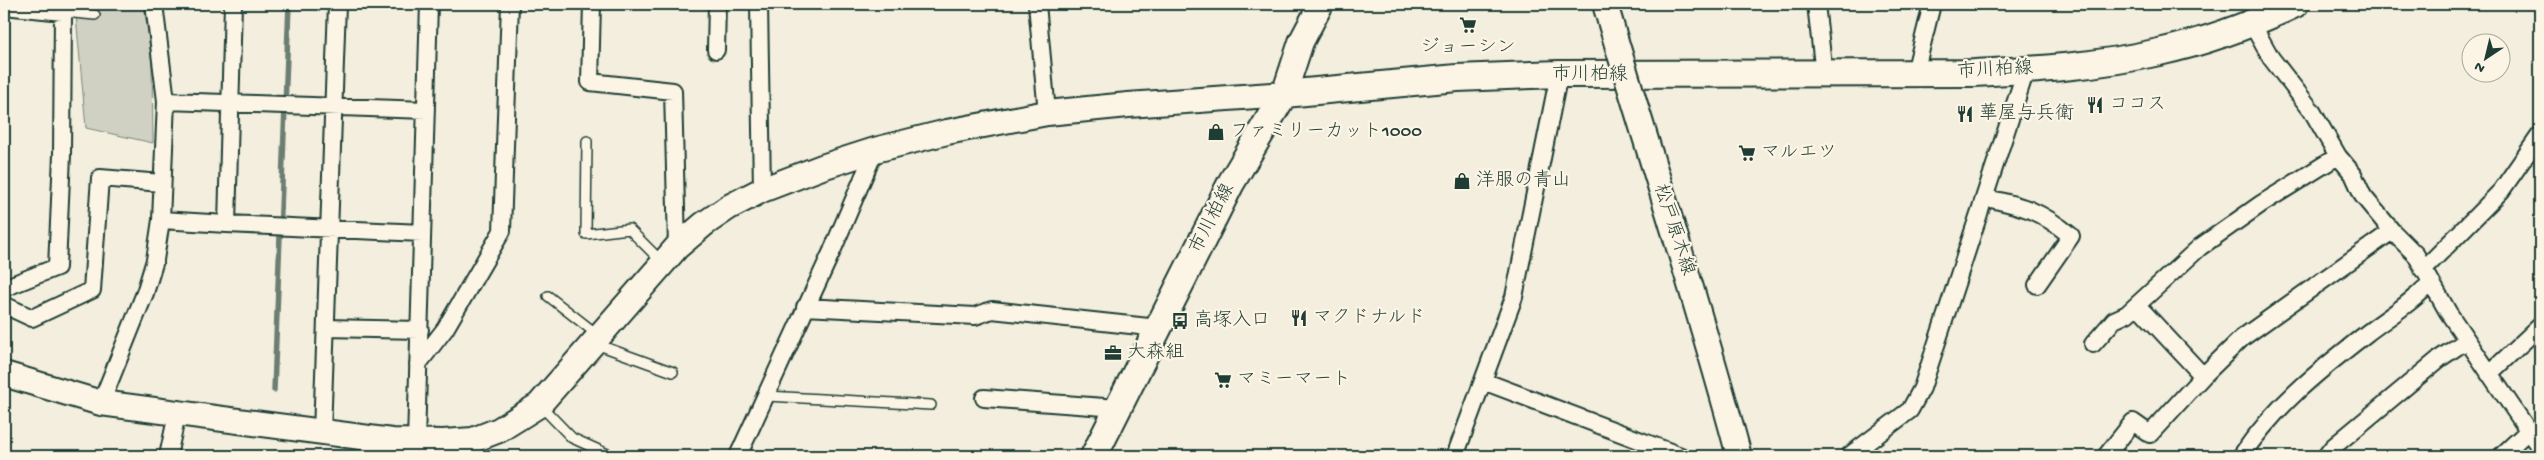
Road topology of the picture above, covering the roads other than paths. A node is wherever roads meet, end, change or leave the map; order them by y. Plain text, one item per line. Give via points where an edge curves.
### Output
1 (154, 4) edge
2 (233, 4) edge
3 (337, 4) edge
4 (428, 4) edge
5 (510, 4) edge
6 (592, 4) edge
7 (717, 4) edge
8 (759, 4) edge
9 (1037, 4) edge
10 (1321, 4) edge
11 (1604, 4) edge
12 (1816, 4) edge
13 (1932, 4) edge
14 (2291, 5) edge
15 (4, 6) edge
16 (63, 12) junction
17 (95, 15) dead end
18 (2251, 22) junction
19 (716, 50) dead end
20 (2026, 70) junction
21 (1915, 73) junction
22 (1559, 74) junction
23 (1824, 74) junction
24 (1284, 94) junction
25 (166, 101) junction
26 (230, 103) junction
27 (334, 109) junction
28 (426, 110) junction
29 (1047, 113) junction
30 (587, 141) dead end
31 (2537, 146) edge
32 (875, 150) junction
33 (2338, 156) junction
34 (162, 183) junction
35 (762, 190) junction
36 (1986, 198) junction
37 (161, 220) junction
38 (227, 224) junction
39 (329, 228) junction
40 (2392, 231) junction
41 (422, 233) junction
42 (670, 256) junction
43 (2427, 276) junction
44 (2037, 285) dead end
45 (4, 288) edge
46 (548, 296) dead end
47 (4, 305) edge
48 (2137, 305) junction
49 (805, 307) junction
50 (2540, 326) edge
51 (326, 328) junction
52 (1158, 328) junction
53 (420, 330) junction
54 (597, 340) junction
55 (2466, 340) junction
56 (2093, 344) dead end
57 (418, 364) junction
58 (673, 372) dead end
59 (4, 374) edge
60 (2489, 374) junction
61 (2203, 376) junction
62 (1483, 382) junction
63 (767, 396) junction
64 (984, 398) dead end
65 (101, 403) junction
66 (539, 405) junction
67 (931, 405) dead end
68 (1118, 408) junction
69 (177, 414) junction
70 (2528, 431) junction
71 (322, 433) junction
72 (416, 441) junction
73 (2540, 448) edge
74 (390, 449) edge
75 (168, 456) edge
76 (612, 456) edge
77 (738, 456) edge
78 (1096, 456) edge
79 (1455, 456) edge
80 (1681, 456) edge
81 (1739, 456) edge
82 (1849, 456) edge
83 (2106, 456) edge
84 (2241, 456) edge
85 (2326, 456) edge
86 (2500, 456) edge

1 - 25 street
2 - 26 street
3 - 27 street
4 - 28 street
5 - 57 street via 502,231 445,329
6 - 42 street via 590,82 673,91
7 - 19 street
8 - 35 street
9 - 29 street
10 - 24 street via 1301,42
11 - 81 street, 松戸原木線, bridge via 1710,343
12 - 23 street
13 - 21 street
14 - 18 main road, 市川柏線
15 - 16 street
16 - 17 lane
16 - 45 street via 57,267
18 - 20 main road, 市川柏線 via 2159,52 2105,62
18 - 33 street via 2271,58 2312,111
20 - 21 main road, 市川柏線
20 - 36 street
21 - 23 main road, 市川柏線
22 - 23 main road, 市川柏線
22 - 24 main road, 市川柏線 via 1457,78
22 - 62 street via 1514,297
24 - 29 street
24 - 52 main road, 市川柏線 via 1231,183
25 - 26 street
25 - 34 street
26 - 27 street
26 - 38 street
27 - 28 street
27 - 39 street
28 - 41 street
29 - 32 street via 946,132
30 - 42 lane via 586,234 629,229
31 - 43 street
32 - 35 street
32 - 49 street
33 - 40 street via 2353,174 2363,196
33 - 48 street via 2200,247
34 - 37 street
34 - 47 street via 100,178 92,290 32,318
35 - 42 street via 704,224
36 - 44 street via 2027,207 2052,220 2071,236
36 - 82 street via 1922,388 1910,410
37 - 38 street
37 - 65 street via 145,293
38 - 39 street
39 - 41 street
39 - 51 street
40 - 43 street via 2416,255
40 - 61 street via 2242,338
41 - 53 street
42 - 54 street
43 - 55 street
43 - 84 street via 2418,297 2324,366 2280,405
46 - 54 lane
48 - 56 street via 2114,320
48 - 61 street
49 - 52 street via 975,316 992,310
49 - 63 street
50 - 60 street
51 - 53 street
51 - 71 street
52 - 68 main road, 市川柏線
53 - 57 street
54 - 58 lane
54 - 66 street
55 - 60 street
55 - 85 street via 2408,384
57 - 72 street
59 - 65 street
60 - 70 street
61 - 83 street via 2150,434 2133,422
62 - 79 street
62 - 80 street
63 - 67 lane
63 - 77 street
64 - 68 street
65 - 69 street
66 - 72 street via 471,444
66 - 76 lane via 572,438
68 - 78 main road, 市川柏線
69 - 71 street
69 - 75 street
70 - 73 street
70 - 86 street
71 - 74 street
72 - 74 street

